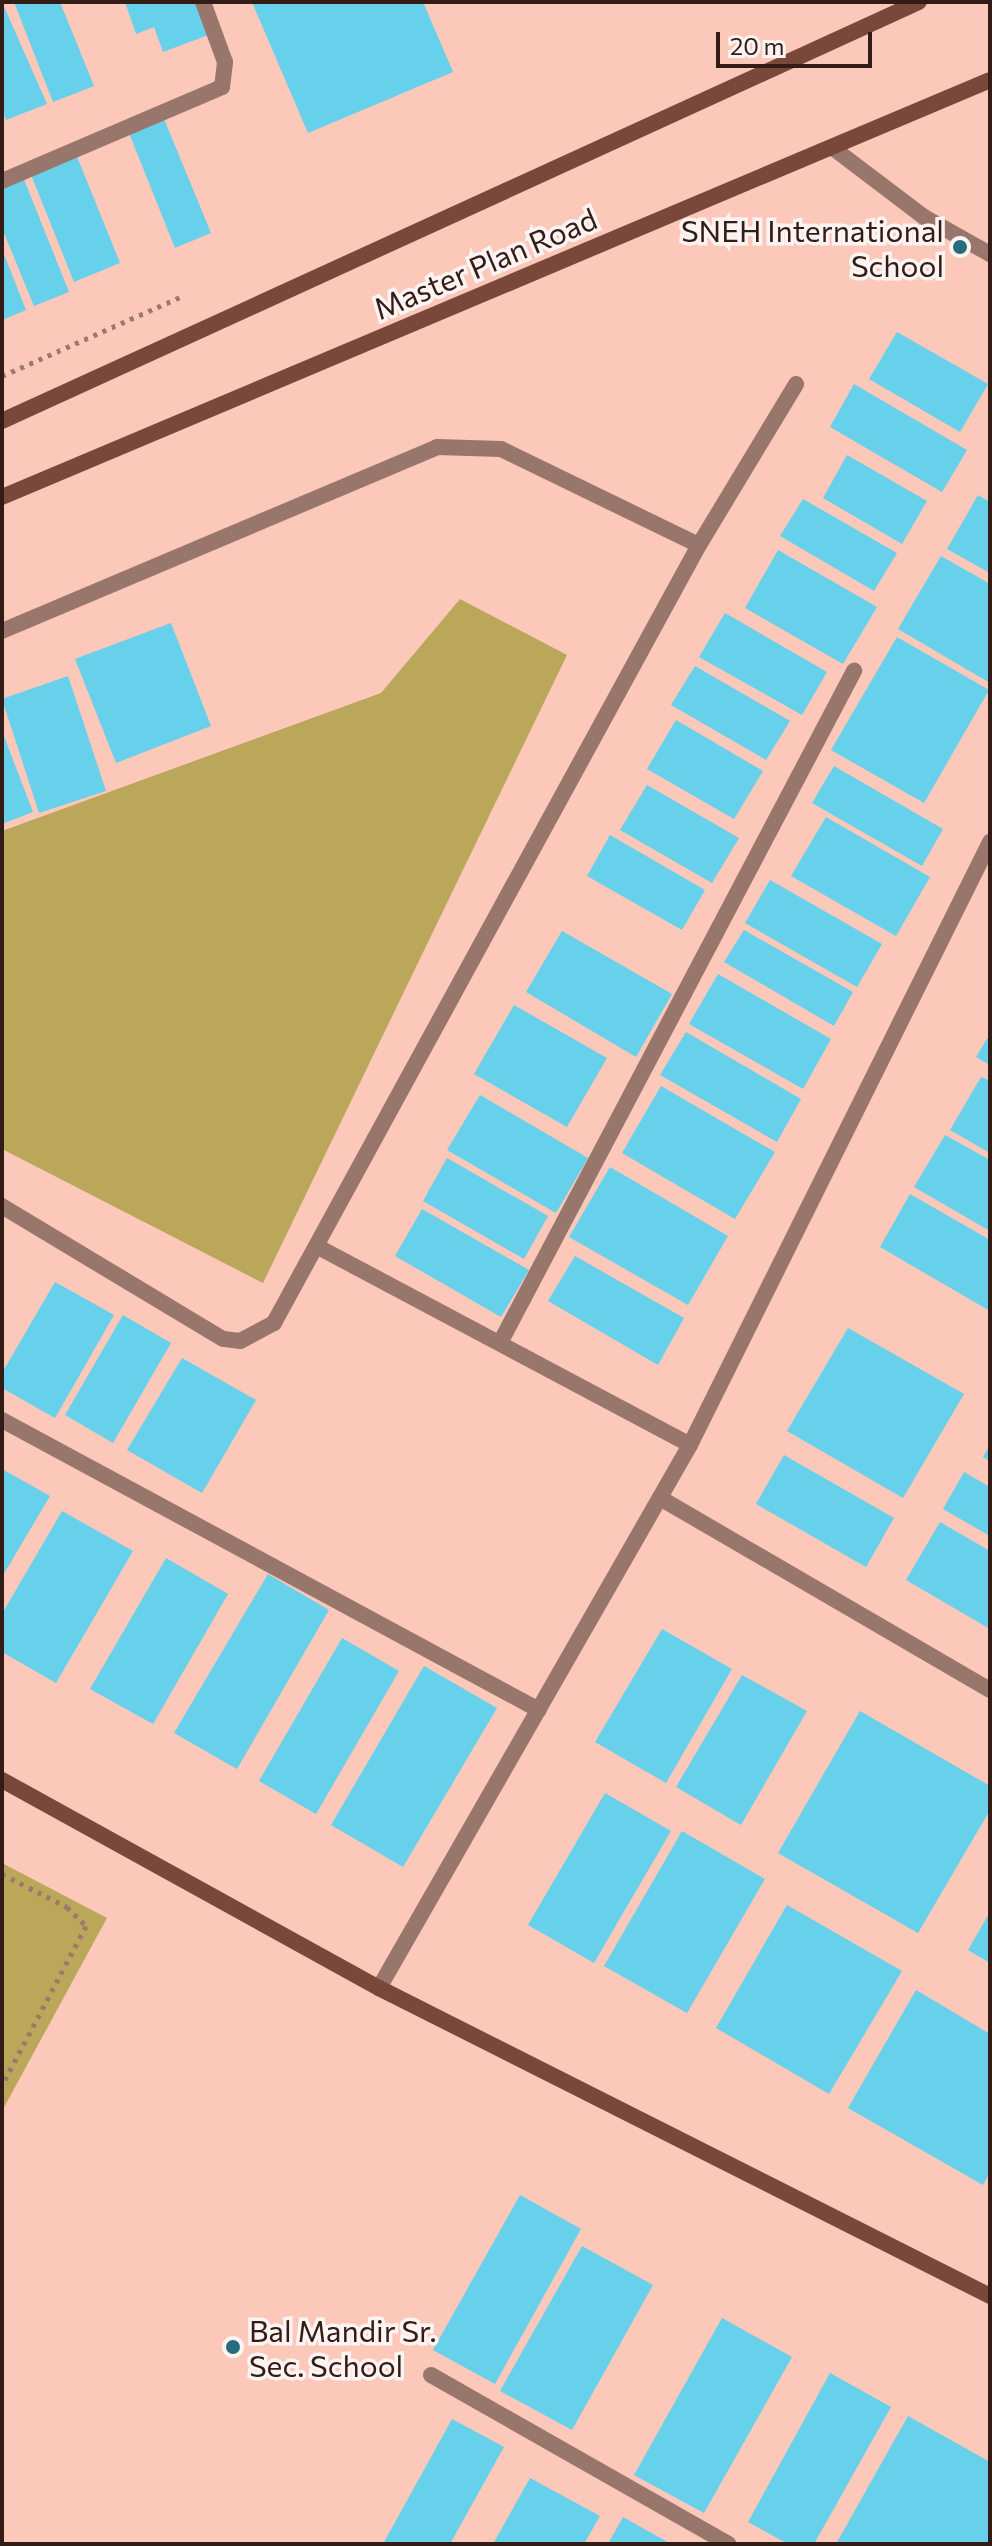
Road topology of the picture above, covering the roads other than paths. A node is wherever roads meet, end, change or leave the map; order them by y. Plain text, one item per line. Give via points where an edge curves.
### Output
1 (203, 2) edge
2 (919, 2) edge
3 (990, 80) edge
4 (833, 148) junction
5 (2, 181) edge
6 (990, 254) edge
7 (796, 384) dead end
8 (2, 421) edge
9 (2, 497) edge
10 (699, 545) junction
11 (2, 631) edge
12 (854, 671) dead end
13 (990, 842) edge
14 (2, 1206) edge
15 (320, 1248) junction
16 (500, 1343) junction
17 (2, 1420) edge
18 (690, 1445) junction
19 (660, 1498) junction
20 (990, 1690) edge
21 (539, 1710) junction
22 (2, 1780) edge
23 (379, 1988) junction
24 (990, 2296) edge
25 (431, 2375) dead end
26 (728, 2544) edge

1 - 5 street via 225,62 222,87
2 - 8 main road, Master Plan Road
3 - 4 main road, Master Plan Road
4 - 6 street via 924,217
4 - 9 main road, Master Plan Road
7 - 10 street
10 - 11 street via 501,449 437,447
10 - 15 street
12 - 16 street
13 - 18 street
14 - 15 street via 223,1339 240,1341 274,1323
15 - 16 street
16 - 18 street
17 - 21 street
18 - 19 street
19 - 20 street
19 - 21 street
21 - 23 street
22 - 23 main road
23 - 24 main road
25 - 26 street

